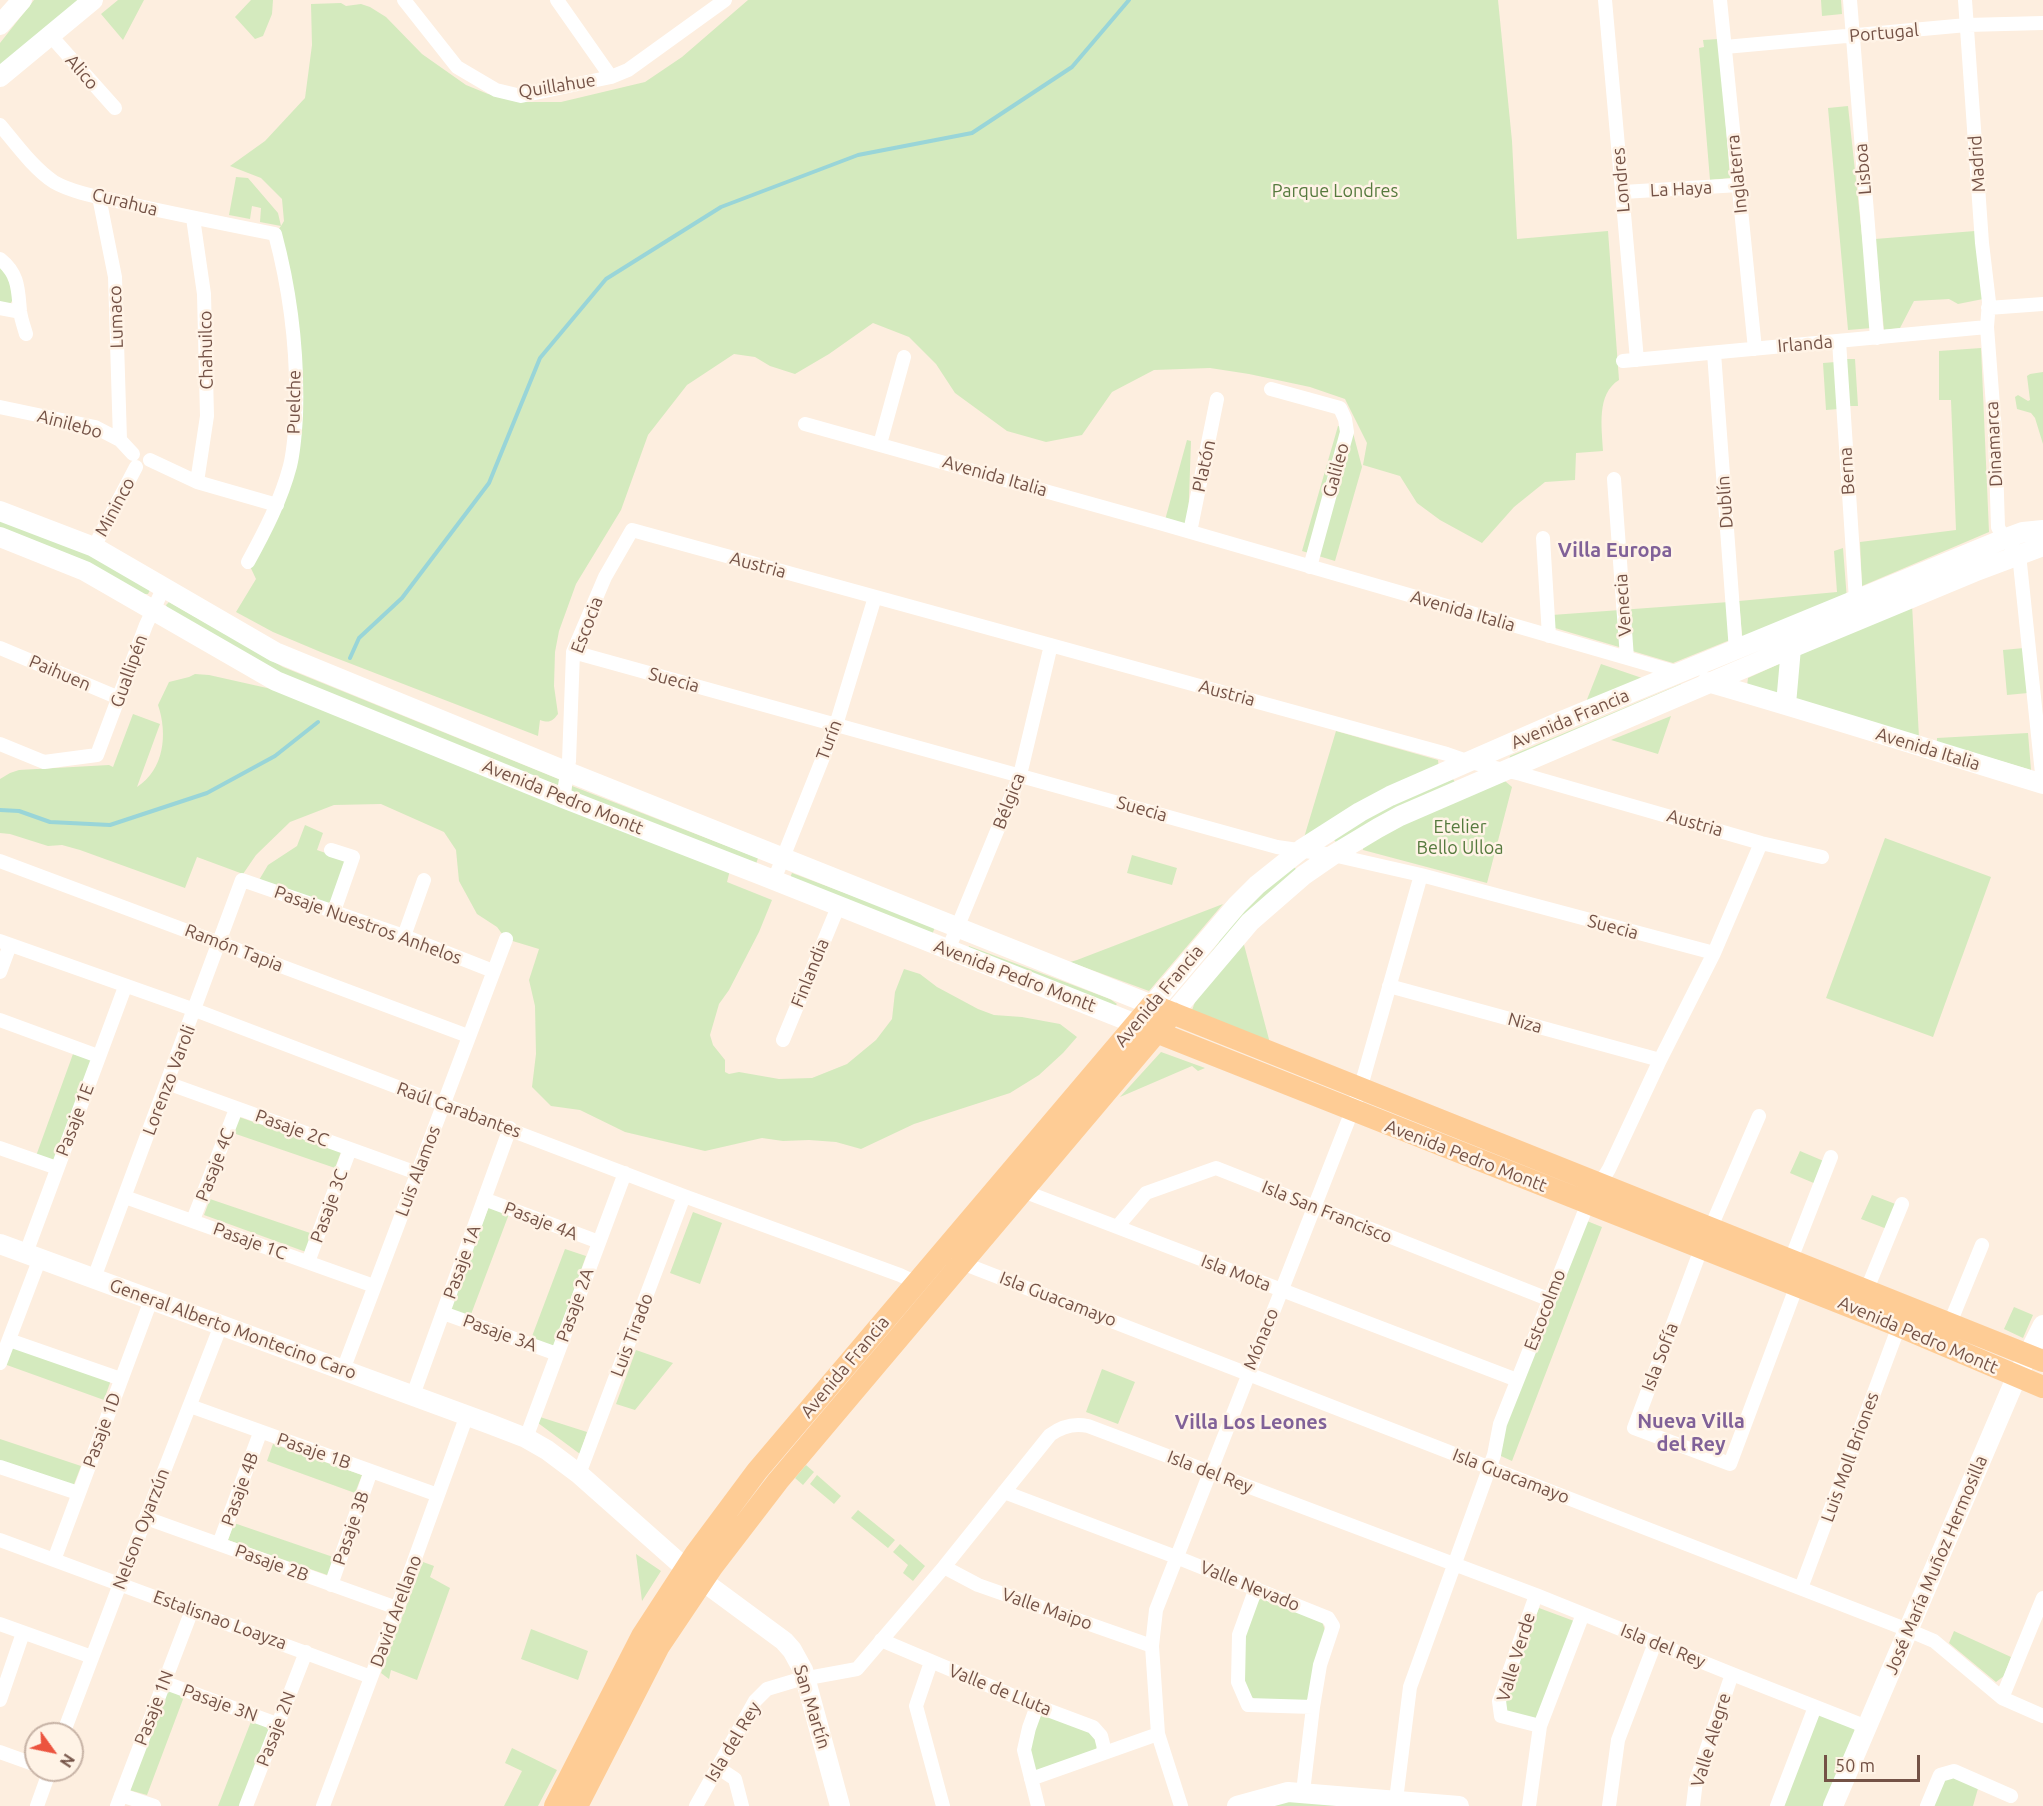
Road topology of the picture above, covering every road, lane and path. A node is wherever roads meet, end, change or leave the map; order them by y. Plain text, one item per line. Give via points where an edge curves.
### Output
1 (22, 0) edge
2 (93, 0) edge
3 (404, 0) edge
4 (557, 0) edge
5 (1605, 0) edge
6 (1720, 0) edge
7 (1850, 0) edge
8 (1965, 0) edge
9 (722, 1) edge
10 (2043, 23) edge
11 (0, 25) edge
12 (1967, 25) junction
13 (50, 35) junction
14 (1853, 36) junction
15 (1725, 47) junction
16 (0, 77) edge
17 (611, 77) junction
18 (115, 108) dead end
19 (0, 125) edge
20 (1738, 185) junction
21 (1623, 192) junction
22 (99, 197) junction
23 (194, 218) junction
24 (275, 234) joint
25 (0, 259) edge
26 (2043, 304) edge
27 (0, 308) edge
28 (1988, 308) junction
29 (20, 312) junction
30 (1987, 327) junction
31 (26, 334) dead end
32 (1877, 338) junction
33 (1839, 341) junction
34 (1755, 349) junction
35 (1714, 353) junction
36 (904, 357) dead end
37 (1630, 360) joint
38 (1271, 389) dead end
39 (1217, 399) dead end
40 (117, 406) junction
41 (0, 407) edge
42 (805, 424) dead end
43 (95, 427) junction
44 (120, 440) junction
45 (880, 444) junction
46 (135, 460) junction
47 (1614, 479) dead end
48 (197, 482) junction
49 (277, 505) junction
50 (0, 511) edge
51 (632, 530) joint
52 (2043, 530) edge
53 (1190, 532) junction
54 (0, 537) edge
55 (1543, 538) dead end
56 (2004, 539) junction
57 (2043, 546) edge
58 (94, 547) junction
59 (2019, 554) junction
60 (248, 562) dead end
61 (1310, 567) junction
62 (163, 588) junction
63 (875, 597) junction
64 (1856, 600) junction
65 (154, 609) junction
66 (1549, 636) junction
67 (1051, 645) junction
68 (0, 648) edge
69 (1791, 648) junction
70 (1736, 651) junction
71 (573, 652) junction
72 (1627, 658) junction
73 (1679, 673) junction
74 (1710, 683) junction
75 (119, 698) junction
76 (1786, 704) junction
77 (836, 725) junction
78 (0, 744) edge
79 (1470, 762) junction
80 (1504, 771) junction
81 (568, 772) junction
82 (1020, 775) junction
83 (2043, 784) edge
84 (563, 798) junction
85 (1761, 843) junction
86 (1302, 849) junction
87 (331, 850) dead end
88 (1333, 855) junction
89 (1822, 857) dead end
90 (782, 858) junction
91 (0, 861) edge
92 (1421, 875) junction
93 (242, 880) joint
94 (424, 880) dead end
95 (774, 880) junction
96 (838, 907) junction
97 (334, 911) junction
98 (958, 927) junction
99 (404, 936) junction
100 (506, 939) dead end
101 (5, 943) edge
102 (218, 943) junction
103 (948, 950) junction
104 (1714, 953) junction
105 (493, 971) junction
106 (0, 972) edge
107 (1389, 986) junction
108 (125, 987) junction
109 (1163, 1009) junction
110 (195, 1010) junction
111 (0, 1020) edge
112 (1136, 1024) junction
113 (1157, 1032) junction
114 (468, 1036) junction
115 (783, 1040) dead end
116 (98, 1056) junction
117 (1660, 1060) junction
118 (166, 1083) junction
119 (1360, 1088) junction
120 (443, 1104) junction
121 (236, 1108) junction
122 (1352, 1111) junction
123 (1759, 1116) dead end
124 (510, 1128) junction
125 (0, 1148) edge
126 (350, 1149) junction
127 (1831, 1157) dead end
128 (57, 1168) junction
129 (417, 1173) junction
130 (625, 1173) junction
131 (1024, 1179) junction
132 (1601, 1183) junction
133 (684, 1196) junction
134 (125, 1197) junction
135 (484, 1199) junction
136 (1588, 1203) junction
137 (1902, 1204) dead end
138 (1313, 1207) junction
139 (193, 1221) junction
140 (1118, 1227) junction
141 (1711, 1227) junction
142 (598, 1242) junction
143 (0, 1244) edge
144 (1982, 1245) dead end
145 (1701, 1249) junction
146 (33, 1256) junction
147 (1791, 1259) junction
148 (308, 1262) junction
149 (962, 1263) junction
150 (94, 1278) junction
151 (917, 1283) junction
152 (1797, 1285) junction
153 (374, 1286) junction
154 (1867, 1289) junction
155 (1281, 1290) junction
156 (151, 1299) junction
157 (1548, 1299) junction
158 (907, 1311) junction
159 (443, 1313) junction
160 (1950, 1323) junction
161 (221, 1325) junction
162 (2043, 1325) edge
163 (1899, 1326) junction
164 (9, 1340) junction
165 (557, 1354) junction
166 (2035, 1358) edge
167 (0, 1363) edge
168 (344, 1370) junction
169 (1247, 1374) junction
170 (2017, 1376) junction
171 (121, 1379) junction
172 (1517, 1380) junction
173 (2043, 1387) edge
174 (413, 1395) junction
175 (190, 1406) junction
176 (467, 1415) junction
177 (260, 1433) junction
178 (525, 1438) junction
179 (0, 1467) edge
180 (1489, 1467) junction
181 (371, 1471) junction
182 (1210, 1472) junction
183 (579, 1474) junction
184 (1004, 1492) junction
185 (78, 1493) junction
186 (438, 1496) junction
187 (146, 1518) junction
188 (0, 1540) edge
189 (219, 1544) junction
190 (1176, 1557) junction
191 (54, 1560) junction
192 (1454, 1565) junction
193 (944, 1566) junction
194 (694, 1574) junction
195 (120, 1584) junction
196 (332, 1585) junction
197 (1256, 1588) junction
198 (1801, 1588) junction
199 (1536, 1595) junction
200 (2043, 1598) edge
201 (397, 1608) junction
202 (192, 1610) junction
203 (1583, 1614) junction
204 (0, 1624) edge
205 (1908, 1630) junction
206 (23, 1632) junction
207 (881, 1640) junction
208 (1655, 1643) junction
209 (1152, 1646) junction
210 (306, 1652) junction
211 (92, 1657) junction
212 (931, 1662) junction
213 (1732, 1674) junction
214 (371, 1677) junction
215 (806, 1679) junction
216 (163, 1682) junction
217 (2002, 1698) junction
218 (0, 1700) edge
219 (1037, 1706) junction
220 (1313, 1707) junction
221 (1815, 1707) junction
222 (2043, 1716) edge
223 (68, 1722) edge
224 (277, 1724) junction
225 (1540, 1726) junction
226 (1867, 1726) junction
227 (1158, 1734) junction
228 (0, 1752) edge
229 (1105, 1752) junction
230 (24, 1761) edge
231 (717, 1767) junction
232 (1031, 1779) junction
233 (45, 1782) edge
234 (1304, 1792) junction
235 (2011, 1796) dead end
236 (1396, 1800) junction
237 (119, 1801) edge
238 (38, 1806) edge
239 (153, 1806) edge
240 (246, 1806) edge
241 (323, 1806) edge
242 (555, 1806) edge
243 (577, 1806) edge
244 (696, 1806) edge
245 (742, 1806) edge
246 (840, 1806) edge
247 (943, 1806) edge
248 (1038, 1806) edge
249 (1181, 1806) edge
250 (1237, 1806) edge
251 (1459, 1806) edge
252 (1529, 1806) edge
253 (1609, 1806) edge
254 (1693, 1806) edge
255 (1777, 1806) edge
256 (1833, 1806) edge
257 (1928, 1806) edge

1 - 11 main road
2 - 13 main road
3 - 17 street, Quillahue via 457,67 496,90 521,96
4 - 17 street
5 - 21 street, Londres
6 - 15 street, Inglaterra
7 - 14 street, Lisboa
8 - 12 street, Madrid
9 - 17 street, Quillahue via 628,70
10 - 12 street, Portugal
12 - 14 street, Portugal
12 - 28 street, Madrid
13 - 16 main road
13 - 18 street, Alico
14 - 15 street, Portugal
14 - 32 street, Lisboa
15 - 20 street, Inglaterra
19 - 22 street, Curahua via 55,182
20 - 21 street, La Haya
20 - 34 street, Inglaterra
21 - 37 street, Londres
22 - 23 street, Curahua
22 - 40 street, Lumaco via 115,277
23 - 24 street, Curahua
23 - 48 street, Chahuilco via 204,294 207,416
24 - 49 street, Puelche via 292,309 296,403 291,464
25 - 29 street via 13,273
26 - 28 street
27 - 29 street
28 - 30 street, Madrid
29 - 31 street
30 - 32 street, Irlanda
30 - 56 street, Dinamarca via 1998,527
32 - 33 street, Irlanda
33 - 34 street, Irlanda
33 - 64 street, Berna
34 - 35 street, Irlanda
35 - 37 street, Irlanda
35 - 70 street, Dublín
36 - 45 street
38 - 61 street, Galileo via 1340,408 1345,419 1347,432
39 - 53 street, Platón
40 - 43 street
40 - 44 street, Lumaco
41 - 43 street, Ainilebo
42 - 45 street, Avenida Italia
43 - 44 street, Ainilebo
44 - 46 street, Ainilebo
45 - 53 street, Avenida Italia
46 - 48 street, Mininco via 138,450 144,451 150,460
46 - 58 street, Mininco
47 - 72 street, Venecia
48 - 49 street
49 - 60 street, Puelche
50 - 58 main road, Avenida Pedro Montt
51 - 63 street, Austria
51 - 71 street, Escocia via 605,577
52 - 56 main road, Avenida Francia
53 - 61 street, Avenida Italia
54 - 65 main road, Avenida Pedro Montt via 85,571
55 - 66 street
56 - 59 street
56 - 64 main road, Avenida Francia
57 - 59 main road, Avenida Francia
58 - 62 main road, Avenida Pedro Montt
59 - 69 main road, Avenida Francia
59 - 83 street
61 - 66 street, Avenida Italia
62 - 65 street, Guallipén
62 - 81 main road, Avenida Pedro Montt via 275,652
63 - 67 street, Austria
63 - 77 street, Turín
64 - 70 main road, Avenida Francia
65 - 75 street, Guallipén
65 - 84 main road, Avenida Pedro Montt via 276,681
66 - 72 street, Avenida Italia
67 - 79 street, Austria
67 - 82 street, Bélgica
68 - 75 street, Paihuen
69 - 74 main road, Avenida Francia
69 - 76 main road
70 - 73 main road, Avenida Francia
71 - 77 street, Suecia
71 - 81 street, Escocia
72 - 73 street, Avenida Italia
73 - 74 main road, Avenida Italia
73 - 79 main road, Avenida Francia
74 - 76 main road, Avenida Italia
74 - 80 main road, Avenida Francia
75 - 78 street, Guallipén via 97,755 44,762
76 - 83 main road, Avenida Italia
77 - 82 street, Suecia
77 - 90 street, Turín
79 - 80 street, Austria
79 - 86 main road, Avenida Francia via 1390,796
80 - 85 street, Austria
80 - 88 main road, Avenida Francia via 1400,816
81 - 84 street, Escocia
81 - 90 main road, Avenida Pedro Montt
82 - 86 street, Suecia via 1277,847
82 - 98 street, Bélgica
84 - 95 main road, Avenida Pedro Montt
85 - 89 street, Austria
85 - 104 street, Estocolmo
86 - 88 street, Suecia
86 - 109 main road, Avenida Francia via 1237,905
87 - 97 street via 353,857
88 - 92 street, Suecia
88 - 109 main road, Avenida Francia via 1250,921
90 - 95 street, Turín
90 - 98 main road, Avenida Pedro Montt
91 - 102 street, Ramón Tapia
92 - 104 street, Suecia
92 - 107 street, Mónaco
93 - 97 street, Pasaje Nuestros Anhelos
93 - 102 street, Lorenzo Varoli
94 - 99 street
95 - 96 main road, Avenida Pedro Montt
96 - 103 main road, Avenida Pedro Montt
96 - 115 street, Finlandia
97 - 99 street, Pasaje Nuestros Anhelos
98 - 103 street, Bélgica
98 - 109 main road, Avenida Pedro Montt
99 - 105 street, Pasaje Nuestros Anhelos
100 - 105 street, Luis Alamos
101 - 106 street
101 - 108 street, Raúl Carabantes
102 - 110 street, Lorenzo Varoli
102 - 114 street, Ramón Tapia
103 - 112 main road, Avenida Pedro Montt
104 - 117 street, Estocolmo
105 - 114 street, Luis Alamos
107 - 117 street, Niza
107 - 119 street, Mónaco
108 - 110 street, Raúl Carabantes
108 - 116 street, Pasaje 1E
109 - 112 main road, Avenida Francia
109 - 113 main road, Avenida Francia
109 - 119 main road, Avenida Pedro Montt
110 - 118 street, Lorenzo Varoli
110 - 120 street, Raúl Carabantes
111 - 116 street
112 - 113 main road, Avenida Pedro Montt
112 - 131 main road, Avenida Francia
113 - 122 main road, Avenida Pedro Montt
113 - 131 main road, Avenida Francia
114 - 120 street, Luis Alamos
116 - 128 street, Pasaje 1E
117 - 132 street, Estocolmo
118 - 121 street, Pasaje 2C
118 - 134 street, Lorenzo Varoli
119 - 122 street, Mónaco
119 - 132 main road, Avenida Pedro Montt
120 - 124 street, Raúl Carabantes
120 - 129 street, Luis Alamos
121 - 126 street, Pasaje 2C
121 - 139 street, Pasaje 4C
122 - 136 main road, Avenida Pedro Montt
122 - 138 street, Mónaco
123 - 141 street
124 - 130 street, Raúl Carabantes
124 - 135 street, Pasaje 1A
125 - 128 street
126 - 129 street, Pasaje 2C
126 - 148 street, Pasaje 3C
127 - 147 street
128 - 146 street, Pasaje 1E
129 - 153 street, Luis Alamos
130 - 133 street, Raúl Carabantes
130 - 142 street, Pasaje 2A
131 - 140 street, Isla Mota
131 - 149 main road, Avenida Francia
131 - 151 main road, Avenida Francia
132 - 136 street, Estocolmo
132 - 141 main road, Avenida Pedro Montt
133 - 151 street, Raúl Carabantes
133 - 183 street, Luis Tirado
134 - 139 street, Pasaje 1C
134 - 150 street, Lorenzo Varoli
135 - 142 street, Pasaje 4A
135 - 159 street, Pasaje 1A
136 - 145 main road, Avenida Pedro Montt
136 - 157 street, Estocolmo
137 - 154 street
138 - 140 street, Isla San Francisco via 1216,1168 1146,1193
138 - 155 street, Mónaco
138 - 157 street, Isla San Francisco
139 - 148 street, Pasaje 1C
140 - 155 street, Isla Mota
141 - 147 main road, Avenida Pedro Montt
142 - 165 street, Pasaje 2A
143 - 146 main road, General Alberto Montecino Caro
144 - 160 street
145 - 152 main road, Avenida Pedro Montt
145 - 152 street, Isla Sofía via 1634,1428 1730,1464
146 - 150 main road, General Alberto Montecino Caro
146 - 164 street, Pasaje 1E
147 - 154 main road, Avenida Pedro Montt
148 - 153 street, Pasaje 1C
149 - 158 main road, Avenida Francia
149 - 169 street, Isla Guacamayo
150 - 156 main road, General Alberto Montecino Caro
151 - 158 main road, Avenida Francia
152 - 163 main road, Avenida Pedro Montt
153 - 168 street, Luis Alamos
154 - 160 main road, Avenida Pedro Montt
155 - 169 street, Mónaco
155 - 172 street, Isla Mota
156 - 161 main road, General Alberto Montecino Caro
156 - 171 street, Pasaje 1D
157 - 172 street, Estocolmo
158 - 194 main road, Avenida Francia via 778,1481
159 - 165 street, Pasaje 3A
159 - 174 street, Pasaje 1A
160 - 166 main road, Avenida Pedro Montt
161 - 168 main road, General Alberto Montecino Caro
161 - 175 street, Nelson Oyarzún
162 - 166 main road, José María Muñoz Hermosilla
163 - 170 main road, Avenida Pedro Montt
163 - 198 street, Luis Moll Briones
164 - 167 street, Pasaje 1E
164 - 171 street
165 - 178 street, Pasaje 2A
166 - 170 main road, José María Muñoz Hermosilla
168 - 174 main road, General Alberto Montecino Caro
169 - 180 street, Isla Guacamayo
169 - 182 street, Mónaco
170 - 173 main road, Avenida Pedro Montt
170 - 205 main road, José María Muñoz Hermosilla
171 - 185 street, Pasaje 1D
172 - 180 street, Estocolmo
174 - 176 main road, General Alberto Montecino Caro
175 - 177 street, Pasaje 1B
175 - 187 street, Nelson Oyarzún
176 - 178 main road, General Alberto Montecino Caro
176 - 186 street, David Arellano
177 - 181 street, Pasaje 1B
177 - 189 street, Pasaje 4B
178 - 183 main road, General Alberto Montecino Caro
179 - 185 street
180 - 192 street, Estocolmo
180 - 198 street, Isla Guacamayo
181 - 186 street, Pasaje 1B
181 - 196 street, Pasaje 3B
182 - 184 street, Isla del Rey via 1088,1426 1070,1425 1050,1435
182 - 190 street, Mónaco
182 - 192 street, Isla del Rey
183 - 194 main road, San Martín
184 - 190 street, Valle Nevado
184 - 193 street, Isla del Rey
185 - 191 street, Pasaje 1D
186 - 201 street, David Arellano
187 - 189 street, Pasaje 2B
187 - 195 street, Nelson Oyarzún
188 - 191 street, Estalisnao Loayza
189 - 196 street, Pasaje 2B
190 - 197 street, Valle Nevado
190 - 209 street, Mónaco via 1156,1610
191 - 195 street, Estalisnao Loayza
192 - 199 street, Isla del Rey
192 - 236 street, Estocolmo via 1410,1688
193 - 207 street, Isla del Rey
193 - 209 street, Valle Maipo via 978,1585
194 - 215 main road, San Martín via 784,1641 799,1660
194 - 242 main road, Avenida Francia via 642,1636
194 - 243 main road, Avenida Francia
195 - 202 street, Estalisnao Loayza
195 - 211 street, Nelson Oyarzún
196 - 201 street, Pasaje 2B
197 - 220 street, Valle Nevado via 1328,1618 1333,1626 1320,1665
197 - 220 street via 1239,1635 1238,1682 1248,1706
198 - 205 street, Isla Guacamayo
199 - 203 street, Isla del Rey
199 - 225 street, Valle Verde via 1499,1701 1501,1716
200 - 217 street
201 - 214 street, David Arellano
202 - 210 street, Estalisnao Loayza
202 - 216 street, Pasaje 1N
203 - 208 street, Isla del Rey
203 - 225 street
204 - 206 street
205 - 217 street, Isla Guacamayo via 1934,1641
205 - 226 main road, José María Muñoz Hermosilla
206 - 211 street
206 - 218 street
207 - 212 street, Valle de Lluta
207 - 215 street, Isla del Rey via 857,1669
208 - 213 street, Isla del Rey
208 - 253 street via 1618,1740
209 - 227 street, Mónaco
210 - 214 street, Estalisnao Loayza
210 - 224 street, Pasaje 2N
211 - 223 street, Nelson Oyarzún
212 - 219 street, Valle de Lluta
212 - 247 street via 916,1706
213 - 221 street, Isla del Rey
213 - 254 street, Valle Alegre via 1696,1781
214 - 241 street, David Arellano
215 - 231 street, Isla del Rey via 767,1689 754,1701
215 - 246 main road, San Martín
216 - 224 street, Pasaje 3N
216 - 237 street, Pasaje 1N
217 - 222 street, Isla Guacamayo
219 - 229 street, Valle de Lluta via 1093,1727 1101,1736
219 - 232 street via 1024,1750
220 - 234 street, Valle Nevado
221 - 226 street, Isla del Rey
221 - 255 street
224 - 240 street, Pasaje 2N
225 - 252 street
226 - 256 main road, José María Muñoz Hermosilla
227 - 229 street
227 - 249 street, Mónaco
228 - 230 street
229 - 232 street
231 - 244 street, Isla del Rey
231 - 245 street via 735,1779
232 - 248 street
233 - 238 street
234 - 236 main road
234 - 250 main road via 1288,1792
235 - 257 street via 1954,1771 1940,1775
236 - 251 main road
237 - 239 street

